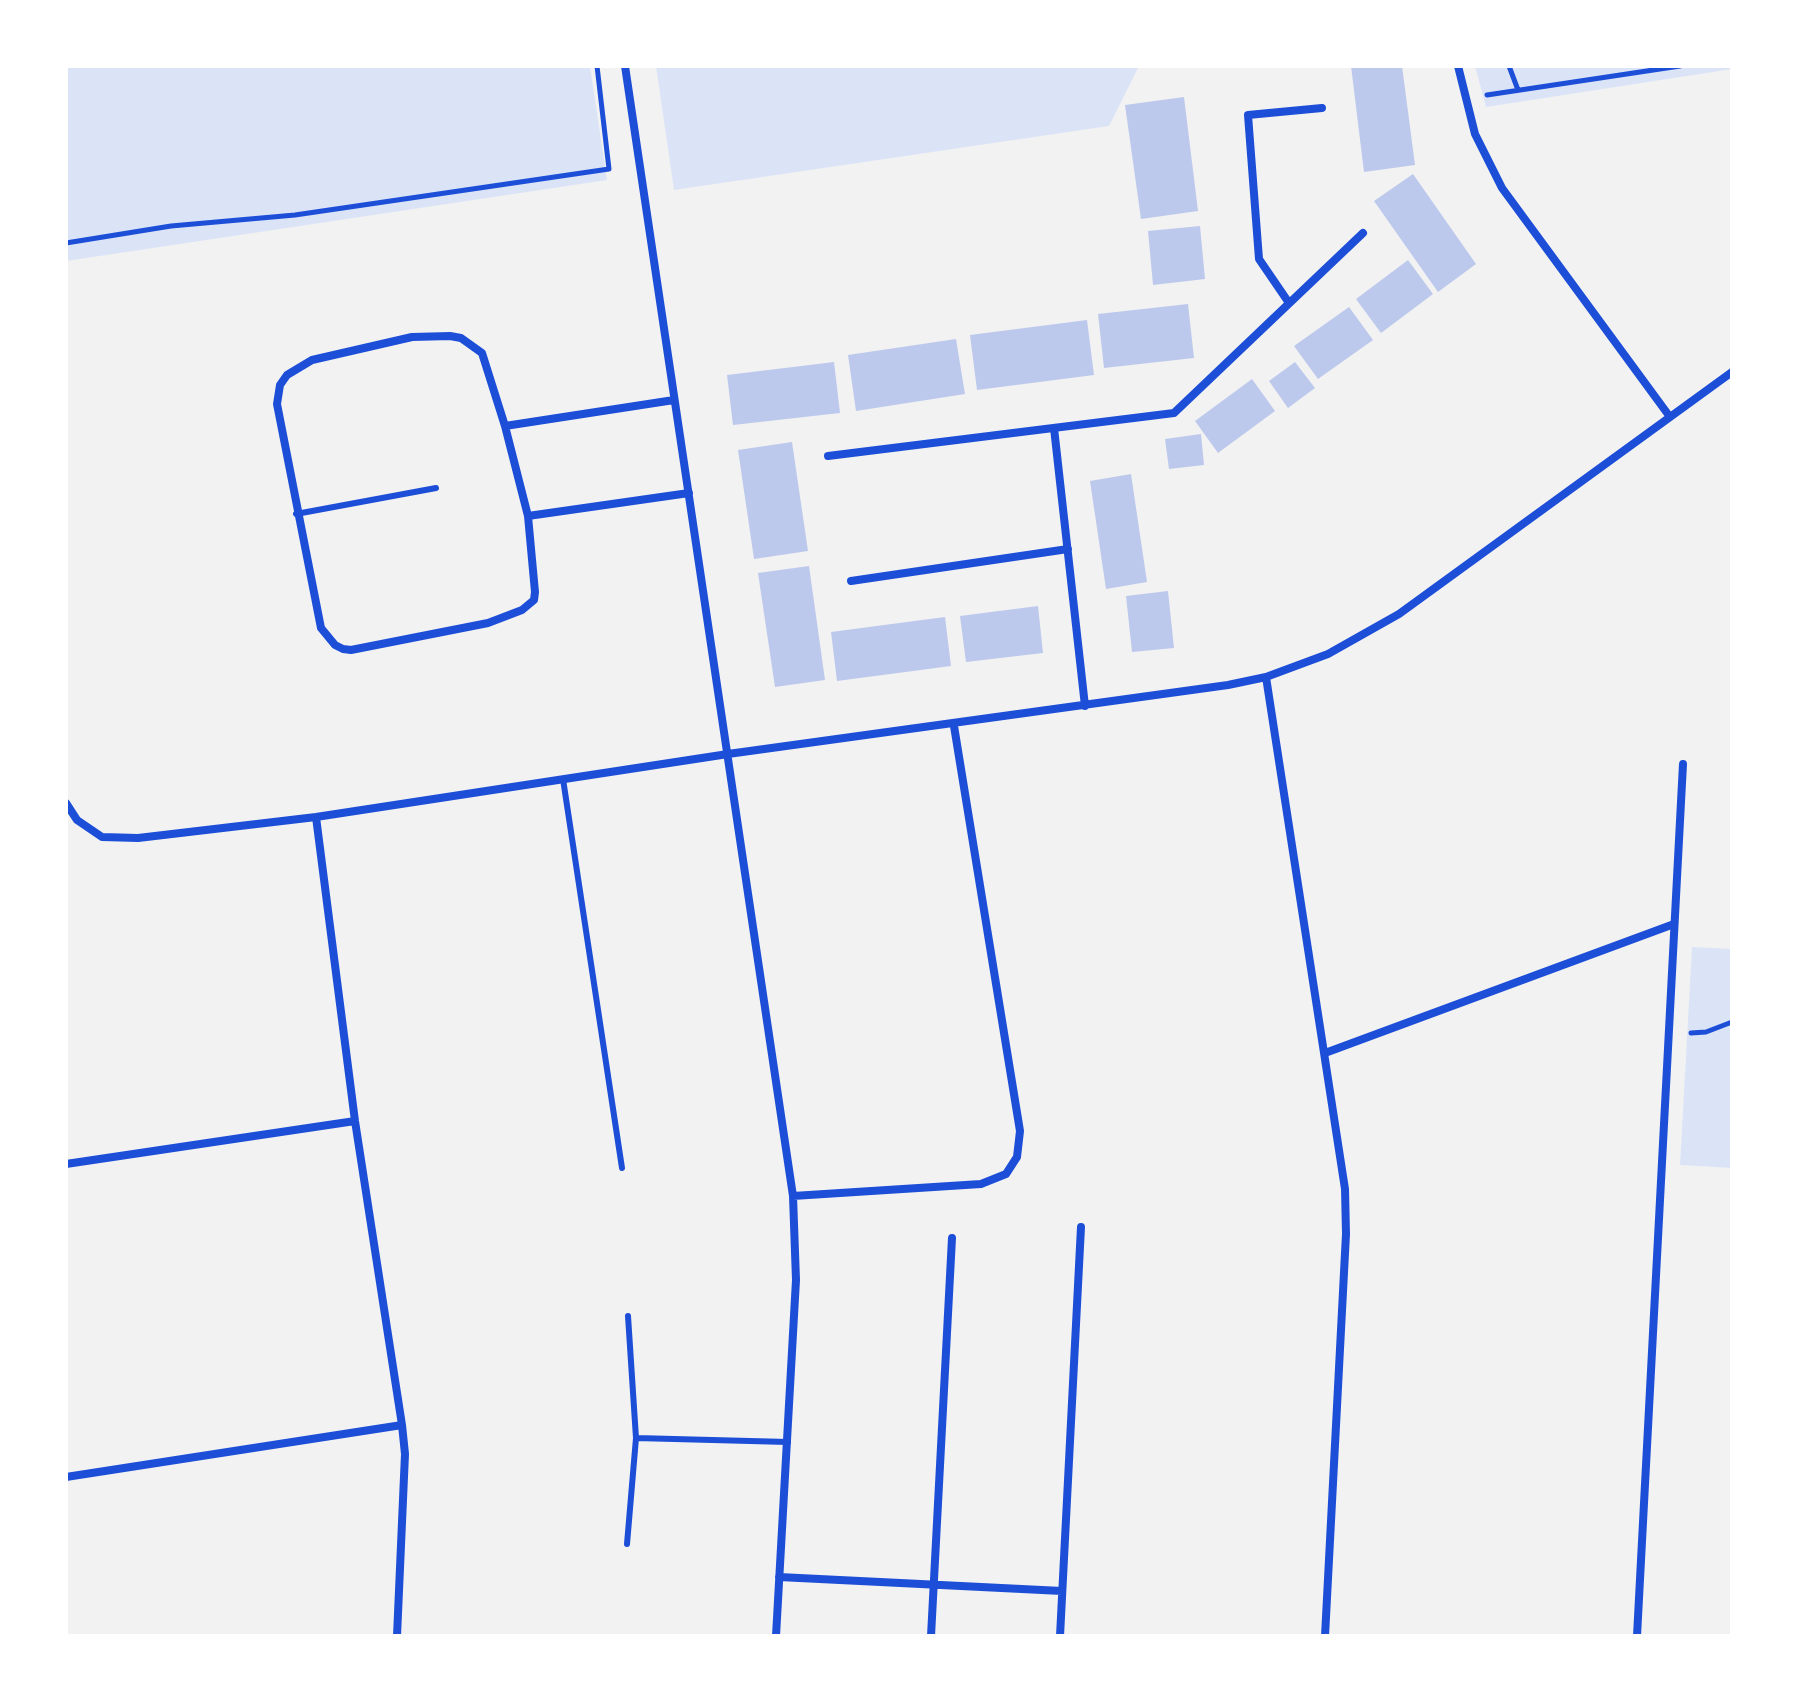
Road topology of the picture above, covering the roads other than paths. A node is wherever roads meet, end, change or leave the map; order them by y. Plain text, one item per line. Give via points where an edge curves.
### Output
1 (625, 66) edge
2 (1458, 66) edge
3 (1322, 108) dead end
4 (1363, 233) dead end
5 (1289, 303) junction
6 (1732, 372) edge
7 (674, 400) junction
8 (1670, 417) junction
9 (505, 426) junction
10 (1054, 428) junction
11 (828, 456) dead end
12 (436, 488) dead end
13 (689, 493) junction
14 (296, 514) junction
15 (528, 516) junction
16 (1068, 549) junction
17 (851, 581) dead end
18 (1266, 677) junction
19 (1085, 706) junction
20 (954, 726) junction
21 (728, 754) junction
22 (1683, 764) dead end
23 (563, 779) junction
24 (66, 803) edge
25 (316, 817) junction
26 (1674, 924) junction
27 (1325, 1053) junction
28 (355, 1121) junction
29 (66, 1164) edge
30 (622, 1168) dead end
31 (793, 1196) junction
32 (1081, 1227) dead end
33 (952, 1238) dead end
34 (628, 1316) dead end
35 (402, 1425) junction
36 (636, 1438) junction
37 (788, 1442) junction
38 (66, 1477) edge
39 (627, 1544) dead end
40 (779, 1577) junction
41 (934, 1585) junction
42 (1062, 1591) junction
43 (397, 1636) edge
44 (776, 1636) edge
45 (931, 1636) edge
46 (1060, 1636) edge
47 (1325, 1636) edge
48 (1637, 1636) edge

1 - 7 street
2 - 8 street via 1475,134 1502,188
3 - 5 street via 1248,115 1259,259
4 - 5 street
5 - 10 street via 1174,413
6 - 8 street
7 - 9 street
7 - 13 street
8 - 18 street via 1365,636
9 - 14 street via 482,353 461,338 412,337 312,360 287,375 277,404
9 - 15 street
10 - 11 street
10 - 16 street
12 - 14 lane
13 - 15 street
13 - 21 street
14 - 15 street via 321,628 335,645 351,650 488,623 527,607 535,592
16 - 17 street
16 - 19 street
18 - 19 street
18 - 27 street
19 - 20 street
20 - 21 street
20 - 31 street via 1020,1131 1017,1157 1006,1174 981,1184
21 - 23 street
21 - 31 street
22 - 26 street
23 - 25 street
23 - 30 lane
24 - 25 street via 90,831 117,839
25 - 28 street
26 - 27 street
26 - 48 street
27 - 47 street via 1341,1153 1346,1234
28 - 29 street
28 - 35 street
31 - 37 street via 796,1280
32 - 42 street
33 - 41 street
34 - 36 lane
35 - 38 street
35 - 43 street
36 - 37 lane
36 - 39 lane
37 - 40 street
40 - 41 street
40 - 44 street
41 - 42 street
41 - 45 street
42 - 46 street

